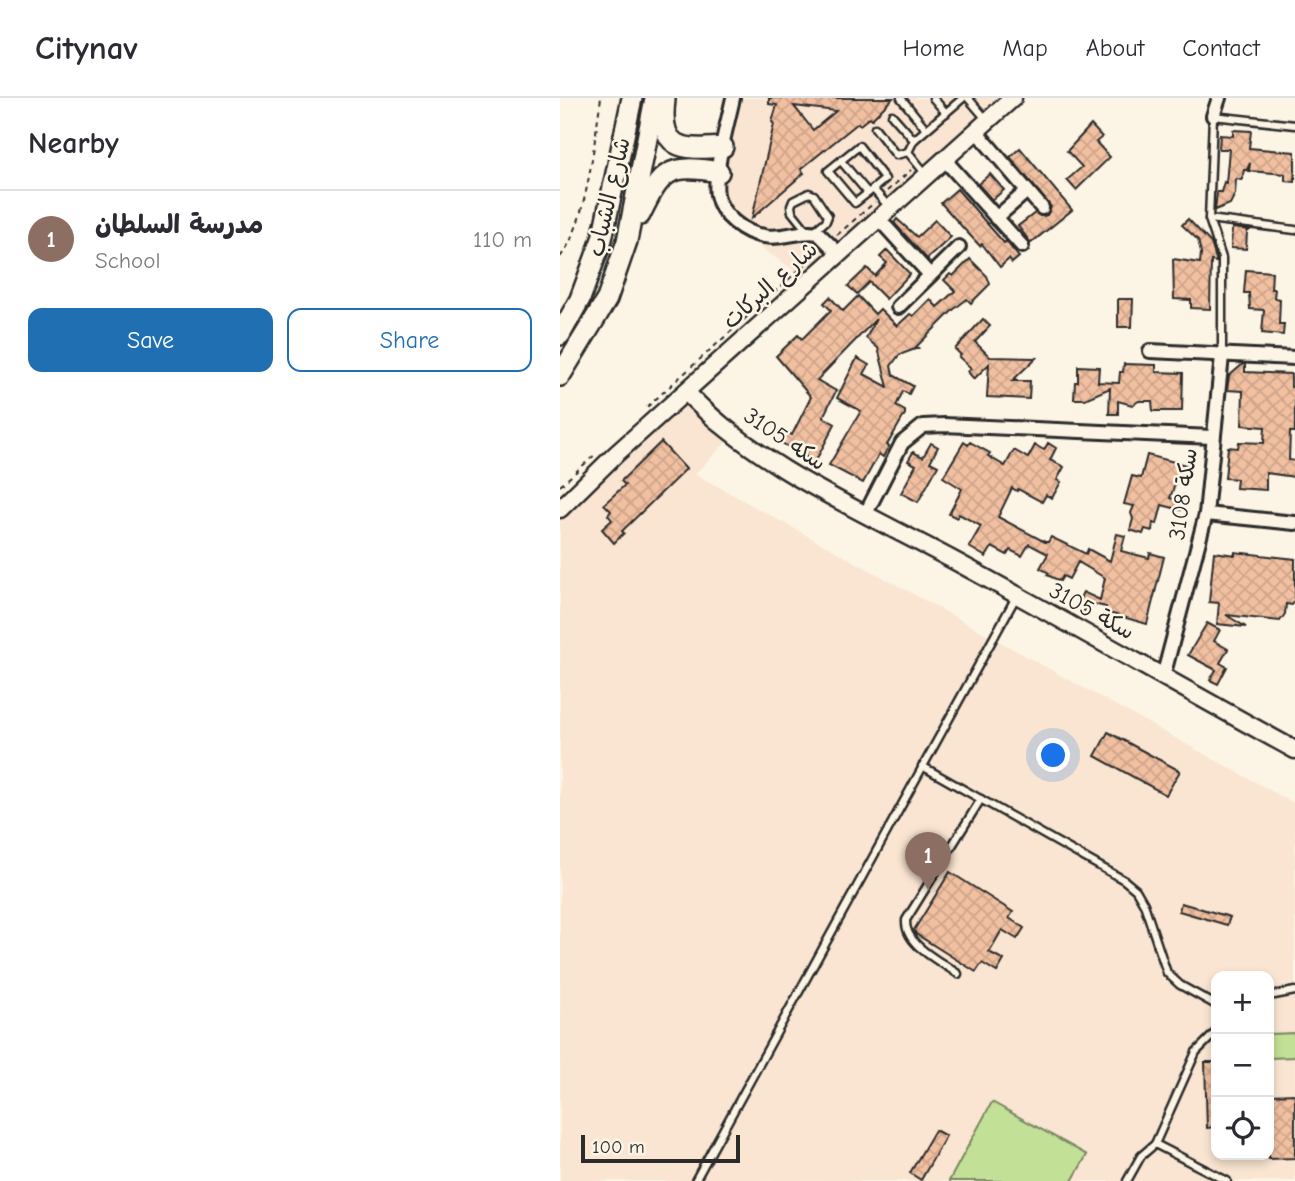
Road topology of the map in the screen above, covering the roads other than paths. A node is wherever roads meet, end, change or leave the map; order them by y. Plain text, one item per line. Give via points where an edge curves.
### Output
1 (632, 98) edge
2 (655, 98) edge
3 (665, 98) edge
4 (733, 98) edge
5 (901, 98) edge
6 (933, 98) edge
7 (966, 98) edge
8 (1013, 98) edge
9 (1219, 98) edge
10 (946, 113) junction
11 (892, 115) dead end
12 (1213, 116) junction
13 (1295, 125) edge
14 (982, 126) junction
15 (875, 128) dead end
16 (926, 129) junction
17 (914, 140) junction
18 (723, 147) junction
19 (908, 152) junction
20 (944, 159) junction
21 (841, 161) junction
22 (922, 170) junction
23 (719, 172) junction
24 (871, 191) junction
25 (1027, 191) junction
26 (882, 207) junction
27 (1042, 208) dead end
28 (996, 218) junction
29 (1209, 219) junction
30 (1295, 230) edge
31 (811, 232) junction
32 (626, 241) junction
33 (1022, 246) dead end
34 (959, 247) dead end
35 (833, 248) junction
36 (930, 275) junction
37 (898, 307) dead end
38 (560, 335) edge
39 (1150, 351) dead end
40 (1222, 356) junction
41 (1295, 358) edge
42 (560, 376) edge
43 (686, 392) junction
44 (1212, 437) junction
45 (560, 509) edge
46 (1206, 514) junction
47 (865, 515) junction
48 (1295, 523) edge
49 (1017, 596) junction
50 (1163, 677) junction
51 (1295, 750) edge
52 (922, 766) junction
53 (981, 799) junction
54 (958, 974) dead end
55 (1295, 991) edge
56 (1274, 995) edge
57 (1211, 1002) edge
58 (1214, 1034) edge
59 (1155, 1144) junction
60 (695, 1181) edge
61 (1127, 1181) edge
62 (1227, 1181) edge

1 - 38 main road, شارع الشباب via 602,239 580,299
2 - 32 main road, شارع الشباب
3 - 18 main road via 662,120 675,144
4 - 18 street
5 - 16 lane
6 - 10 lane
7 - 10 lane
7 - 14 lane
8 - 14 street, شارع البركات
9 - 12 street
10 - 16 lane
11 - 17 lane
12 - 13 lane
12 - 29 lane
14 - 20 street, شارع البركات
14 - 25 street
15 - 19 lane via 896,155
16 - 17 lane
17 - 19 lane
18 - 23 street
19 - 22 lane
20 - 22 street, شارع البركات
20 - 28 street
21 - 24 lane
21 - 24 lane via 828,171 855,204
21 - 24 lane via 859,146 885,179
22 - 26 street, شارع البركات
23 - 31 street via 716,188 724,211 748,231 767,237
23 - 32 main road via 690,167 669,173 650,193
24 - 26 lane
25 - 27 street
25 - 28 street
26 - 35 street, شارع البركات
26 - 36 street
28 - 33 street
29 - 30 lane
29 - 40 lane via 1222,258
31 - 31 lane via 828,216 809,192 791,206
31 - 35 street via 821,234
32 - 42 main road, شارع الشباب via 607,299
34 - 36 street
35 - 43 street, شارع البركات
36 - 37 street
39 - 40 street
40 - 41 street
40 - 44 street, سكة 3108
43 - 45 street, شارع البركات
43 - 47 street, سكه 3105 via 720,423 800,479
44 - 46 street, سكة 3108
44 - 47 street via 923,426 902,443
46 - 48 street
46 - 50 street, سكة 3108
47 - 49 street, سكة 3105
49 - 50 street, سكة 3105
49 - 52 lane
50 - 51 street, سكة 3105
52 - 53 lane
52 - 60 lane
53 - 54 lane via 905,920 911,940
53 - 57 lane via 1136,890 1167,972
55 - 56 lane
58 - 59 lane via 1195,1052
59 - 61 lane via 1141,1156
59 - 62 lane

